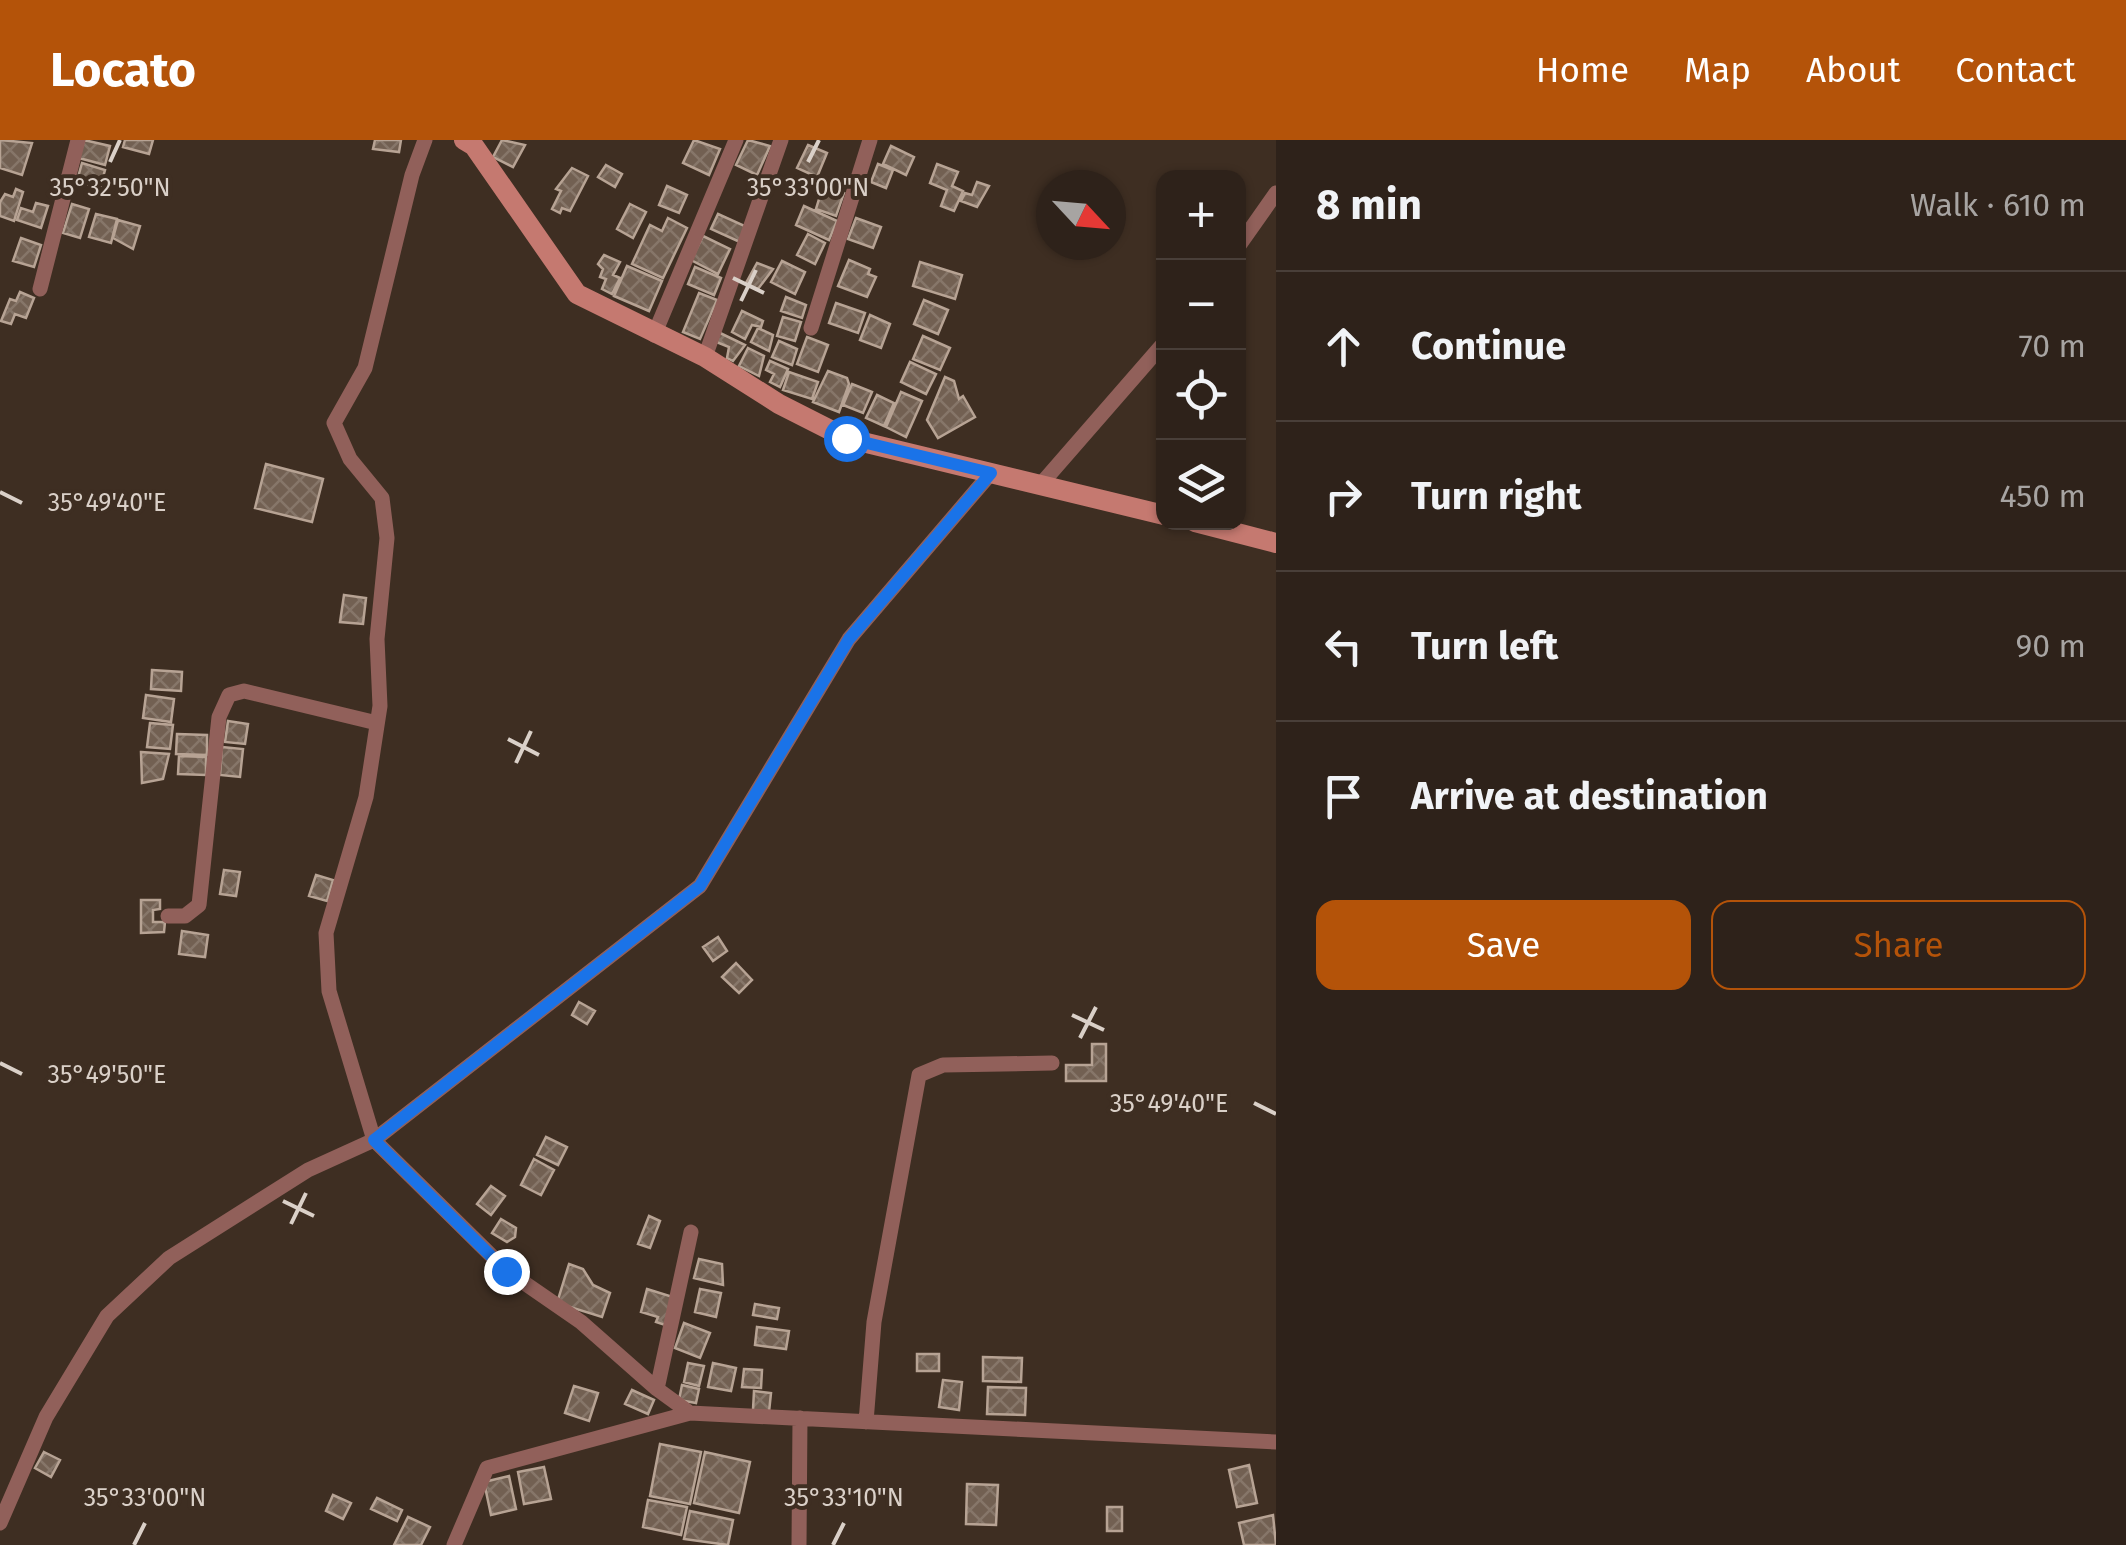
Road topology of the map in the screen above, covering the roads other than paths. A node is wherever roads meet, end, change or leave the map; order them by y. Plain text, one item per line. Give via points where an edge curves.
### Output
1 (78, 140) edge
2 (425, 140) edge
3 (464, 140) edge
4 (736, 140) edge
5 (781, 140) edge
6 (870, 140) edge
7 (1276, 194) edge
8 (1246, 236) edge
9 (40, 289) dead end
10 (811, 328) dead end
11 (654, 335) junction
12 (1158, 350) edge
13 (705, 358) junction
14 (991, 473) junction
15 (1042, 484) junction
16 (1156, 512) edge
17 (1226, 530) edge
18 (1276, 543) edge
19 (377, 723) junction
20 (168, 916) dead end
21 (1052, 1063) dead end
22 (374, 1140) junction
23 (691, 1232) dead end
24 (657, 1390) junction
25 (690, 1412) junction
26 (800, 1418) junction
27 (866, 1422) junction
28 (1276, 1442) edge
29 (0, 1523) edge
30 (454, 1545) edge
31 (799, 1545) edge

1 - 9 street
2 - 19 street via 365,368 334,423 350,459 382,498 387,538
3 - 11 street via 578,294
4 - 11 street
5 - 13 street
6 - 10 street
7 - 8 street
11 - 13 street
12 - 15 street
13 - 14 street via 846,438
14 - 15 street
14 - 22 street via 849,639 700,886
15 - 16 street
17 - 18 street
19 - 20 street via 244,691 229,695 218,717 199,905 186,916
19 - 22 street via 366,797 326,933 329,991
21 - 27 street via 943,1065 919,1075 882,1272
22 - 24 street via 506,1271 581,1322
22 - 29 street via 308,1170 168,1258 107,1316 46,1417
23 - 24 street
24 - 25 street
25 - 26 street
25 - 30 street via 487,1468
26 - 27 street
26 - 31 street
27 - 28 street

